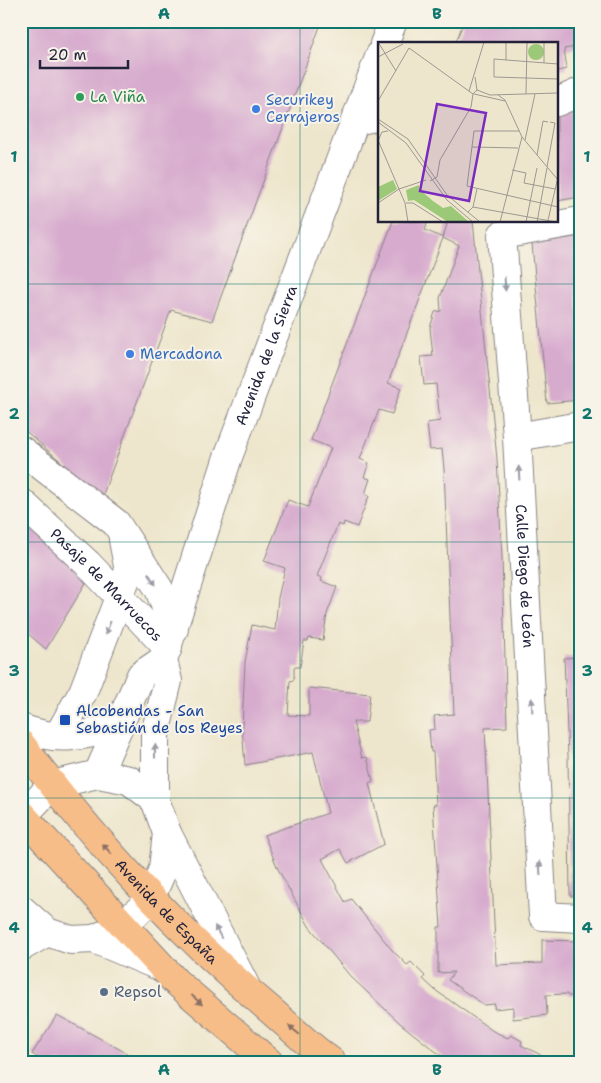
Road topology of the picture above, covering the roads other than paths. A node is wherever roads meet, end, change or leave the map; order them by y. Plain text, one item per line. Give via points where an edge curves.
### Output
1 (393, 21) edge
2 (385, 42) edge
3 (378, 65) edge
4 (580, 92) edge
5 (558, 102) edge
6 (367, 118) edge
7 (580, 221) edge
8 (580, 426) edge
9 (517, 437) junction
10 (21, 450) edge
11 (21, 502) edge
12 (119, 527) junction
13 (119, 597) junction
14 (168, 645) junction
15 (120, 725) junction
16 (21, 728) edge
17 (58, 736) junction
18 (21, 744) edge
19 (98, 774) junction
20 (52, 785) junction
21 (155, 800) junction
22 (22, 816) edge
23 (167, 833) junction
24 (150, 899) junction
25 (21, 910) edge
26 (580, 918) edge
27 (123, 926) junction
28 (47, 932) junction
29 (94, 939) junction
30 (21, 947) edge
31 (162, 967) junction
32 (248, 991) junction
33 (269, 1062) edge
34 (332, 1062) edge

1 - 2 street
3 - 6 street, Avenida de la Sierra
4 - 5 street
6 - 14 street, Avenida de la Sierra via 228,457
7 -> 9 street, Calle Diego de León via 502,236
8 - 9 street
26 -> 9 street, Calle Diego de León via 543,916
10 - 12 street
11 - 13 street, Pasaje de Marruecos
12 - 13 street via 129,571
12 -> 14 street via 159,590
13 - 14 street, Pasaje de Marruecos
13 -> 17 street via 83,692
14 - 15 street via 141,674
21 -> 14 street, Avenida de la Sierra via 155,734 168,681
15 - 17 street via 88,736
15 - 19 street
16 - 17 street via 39,735
18 - 20 main road, Avenida de España
19 - 20 street
19 - 21 street via 129,780
20 - 22 street
24 -> 20 main road, Avenida de España
21 - 23 street
22 - 27 main road
23 - 24 street via 163,869
32 -> 23 street
24 - 27 street
24 - 32 main road, Avenida de España
25 - 28 street
27 - 29 street
27 - 31 main road
28 - 29 street via 71,940
28 - 30 street
29 - 31 street
31 -> 33 main road
34 -> 32 main road, Avenida de España

